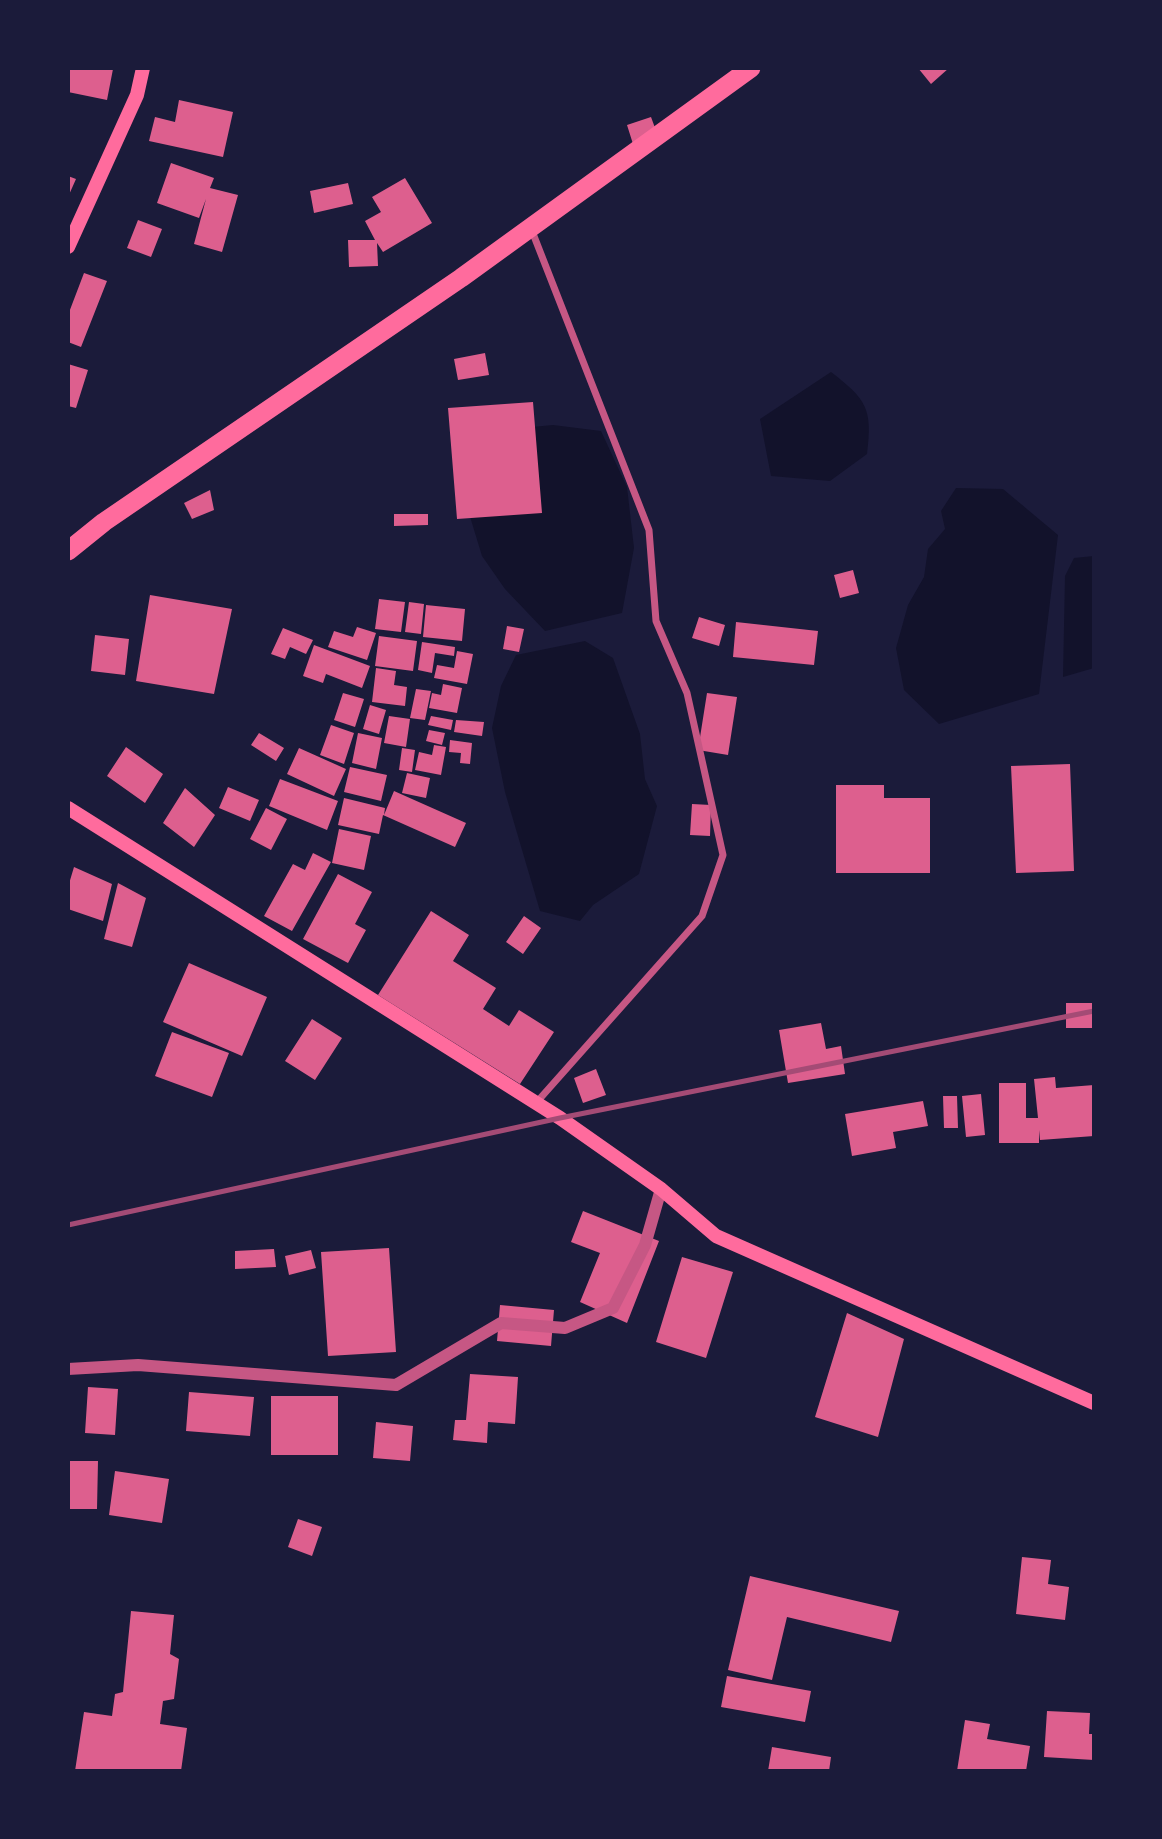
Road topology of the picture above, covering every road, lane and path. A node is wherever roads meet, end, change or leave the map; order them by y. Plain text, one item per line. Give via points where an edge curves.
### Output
1 (144, 68) edge
2 (751, 68) edge
3 (530, 227) junction
4 (68, 247) edge
5 (90, 533) junction
6 (68, 542) edge
7 (68, 551) edge
8 (68, 808) edge
9 (536, 1103) junction
10 (662, 1189) junction
11 (68, 1368) edge
12 (1094, 1403) edge

1 - 4 main road via 137,95
2 - 3 highway
3 - 5 highway
3 - 9 street via 649,530 656,621 687,693 723,855 702,916
5 - 6 highway
5 - 7 highway
8 - 9 main road
9 - 10 main road
10 - 11 street via 645,1245 613,1308 565,1328 502,1323 396,1385 138,1366
10 - 12 main road via 716,1236

